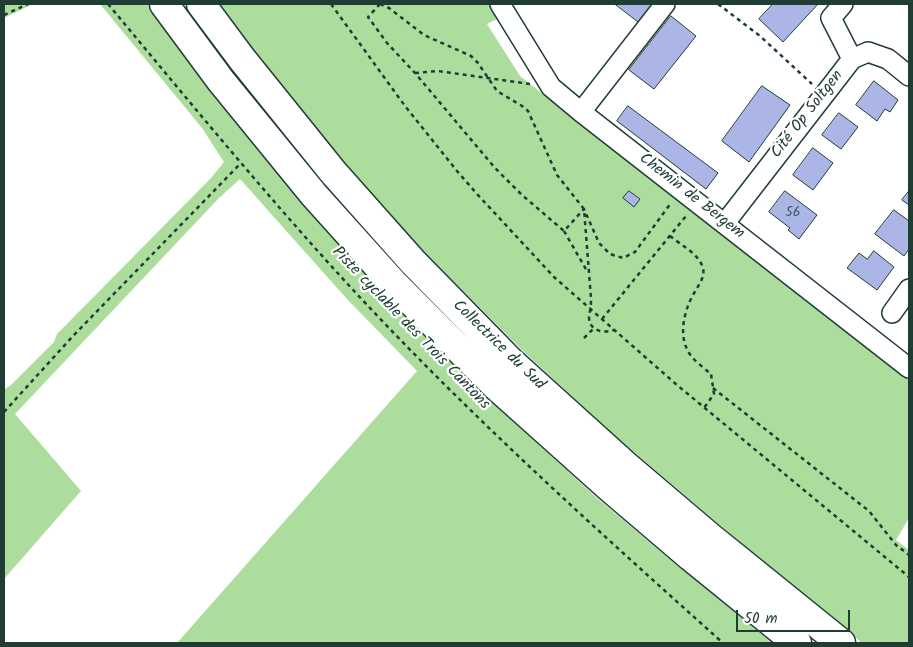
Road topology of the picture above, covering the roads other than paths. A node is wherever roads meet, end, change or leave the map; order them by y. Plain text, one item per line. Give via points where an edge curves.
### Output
1 (164, 4) edge
2 (201, 4) edge
3 (500, 4) edge
4 (664, 4) edge
5 (842, 4) edge
6 (852, 59) junction
7 (909, 76) edge
8 (581, 112) junction
9 (725, 223) junction
10 (909, 289) edge
11 (892, 313) dead end
12 (909, 368) edge
13 (797, 643) edge
14 (841, 643) edge

1 - 13 highway, Collectrice du Sud via 308,188 395,285 494,384 691,557
2 - 14 highway, Collectrice du Sud via 333,172 413,262 512,363 625,465
3 - 8 street, Chemin de Bergem via 551,87
4 - 8 street
5 - 6 street via 831,18
6 - 7 street, Cité Op Soltgen via 868,52 888,59
6 - 9 street, Cité Op Soltgen
8 - 9 street, Chemin de Bergem
9 - 12 street, Chemin de Bergem
10 - 11 street

